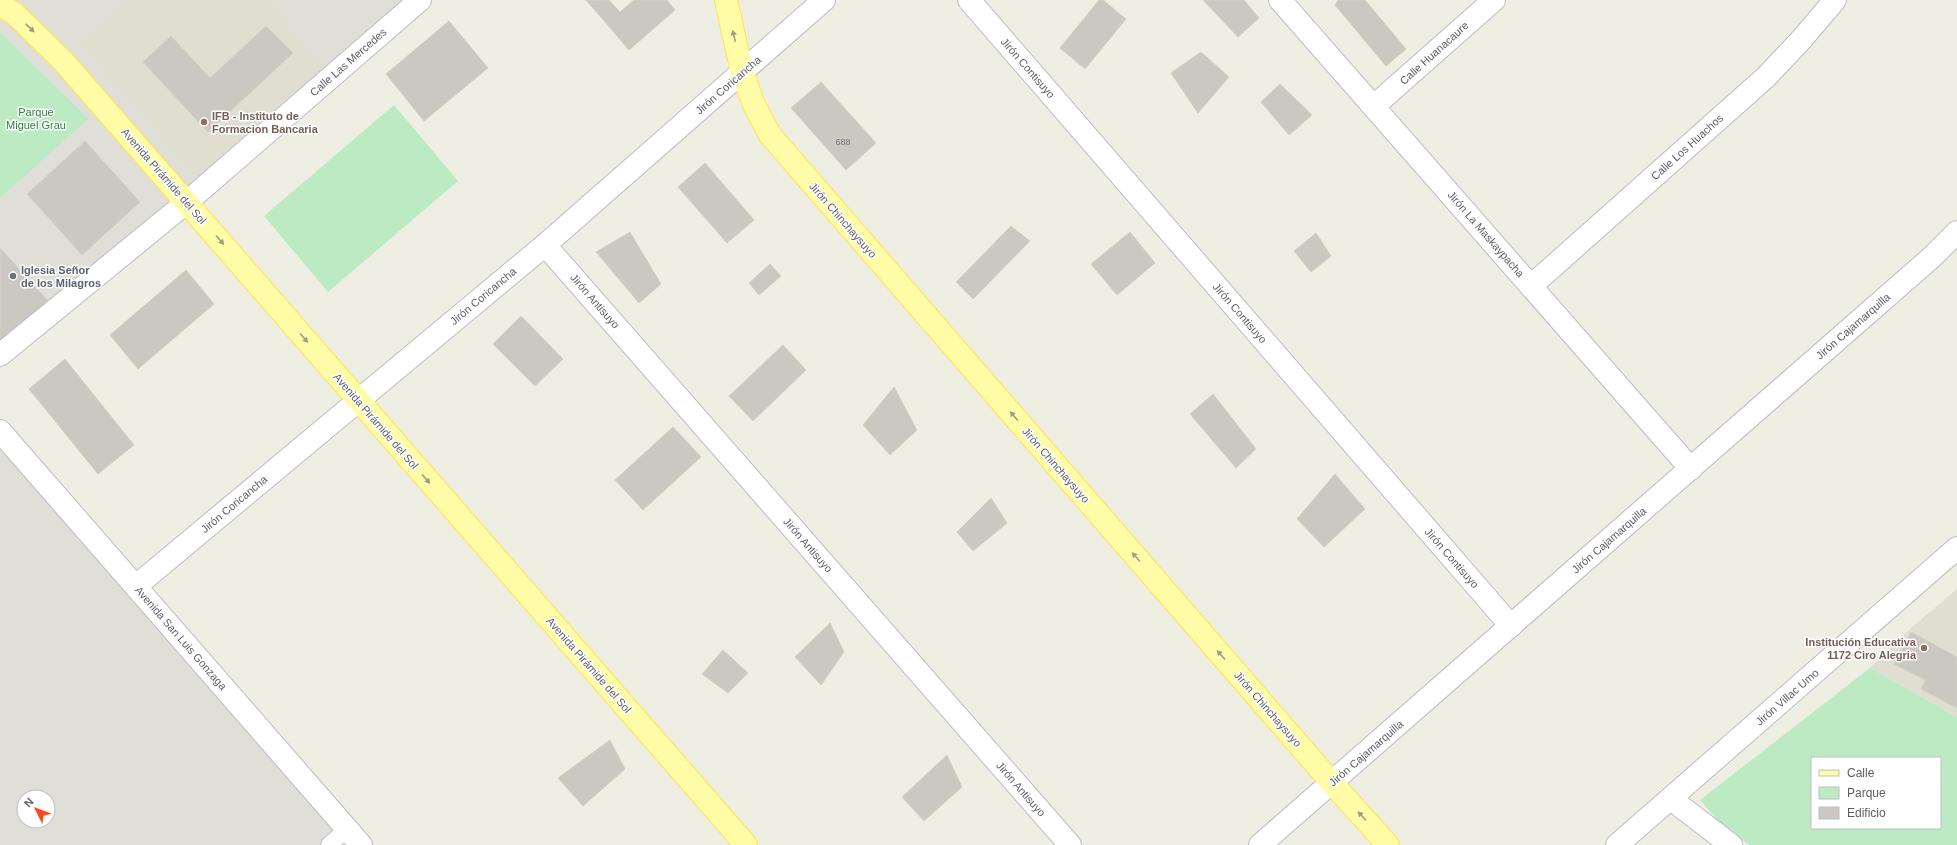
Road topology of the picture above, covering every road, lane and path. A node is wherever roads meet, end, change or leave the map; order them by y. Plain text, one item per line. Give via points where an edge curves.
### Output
1 (420, 0) edge
2 (726, 0) edge
3 (824, 0) edge
4 (969, 0) edge
5 (1280, 0) edge
6 (1494, 0) edge
7 (1835, 0) edge
8 (0, 4) edge
9 (742, 72) junction
10 (1374, 106) junction
11 (188, 202) junction
12 (1957, 232) edge
13 (545, 245) junction
14 (1532, 286) junction
15 (0, 355) edge
16 (358, 400) junction
17 (0, 431) edge
18 (1691, 469) junction
19 (1957, 548) edge
20 (136, 586) junction
21 (1511, 626) junction
22 (1332, 783) junction
23 (1671, 799) junction
24 (347, 829) junction
25 (329, 845) edge
26 (361, 845) edge
27 (746, 845) edge
28 (1070, 845) edge
29 (1260, 845) edge
30 (1388, 845) edge
31 (1617, 845) edge
32 (1731, 845) edge

1 - 11 street, Calle Las Mercedes
9 -> 2 main road, Jirón Chinchaysuyo
3 - 9 street, Jirón Coricancha
4 - 21 street, Jirón Contisuyo
5 - 10 street, Jirón La Maskaypacha
6 - 10 street, Calle Huanacaure
7 - 14 street, Calle Los Huachos via 1766,77
8 -> 11 main road, Avenida Pirámide del Sol via 15,14 64,61
9 - 13 street, Jirón Coricancha
22 -> 9 main road, Jirón Chinchaysuyo via 770,135 754,105
10 - 14 street, Jirón La Maskaypacha
11 - 15 street, Calle Las Mercedes
11 -> 16 main road, Avenida Pirámide del Sol
12 - 18 street, Jirón Cajamarquilla via 1932,257
13 - 16 street, Jirón Coricancha
13 - 28 street, Jirón Antisuyo
14 - 18 street, Jirón La Maskaypacha
16 - 20 street, Jirón Coricancha
16 -> 27 main road, Avenida Pirámide del Sol
17 - 20 street, Avenida San Luis Gonzaga
18 - 21 street, Jirón Cajamarquilla
19 - 23 street, Jirón Villac Umo
20 - 24 street, Avenida San Luis Gonzaga
21 - 22 street, Jirón Cajamarquilla
22 - 29 street, Jirón Cajamarquilla
30 -> 22 main road, Jirón Chinchaysuyo
23 - 31 street, Jirón Villac Umo
23 - 32 street
24 - 25 lane
24 - 26 street, Avenida San Luis Gonzaga

